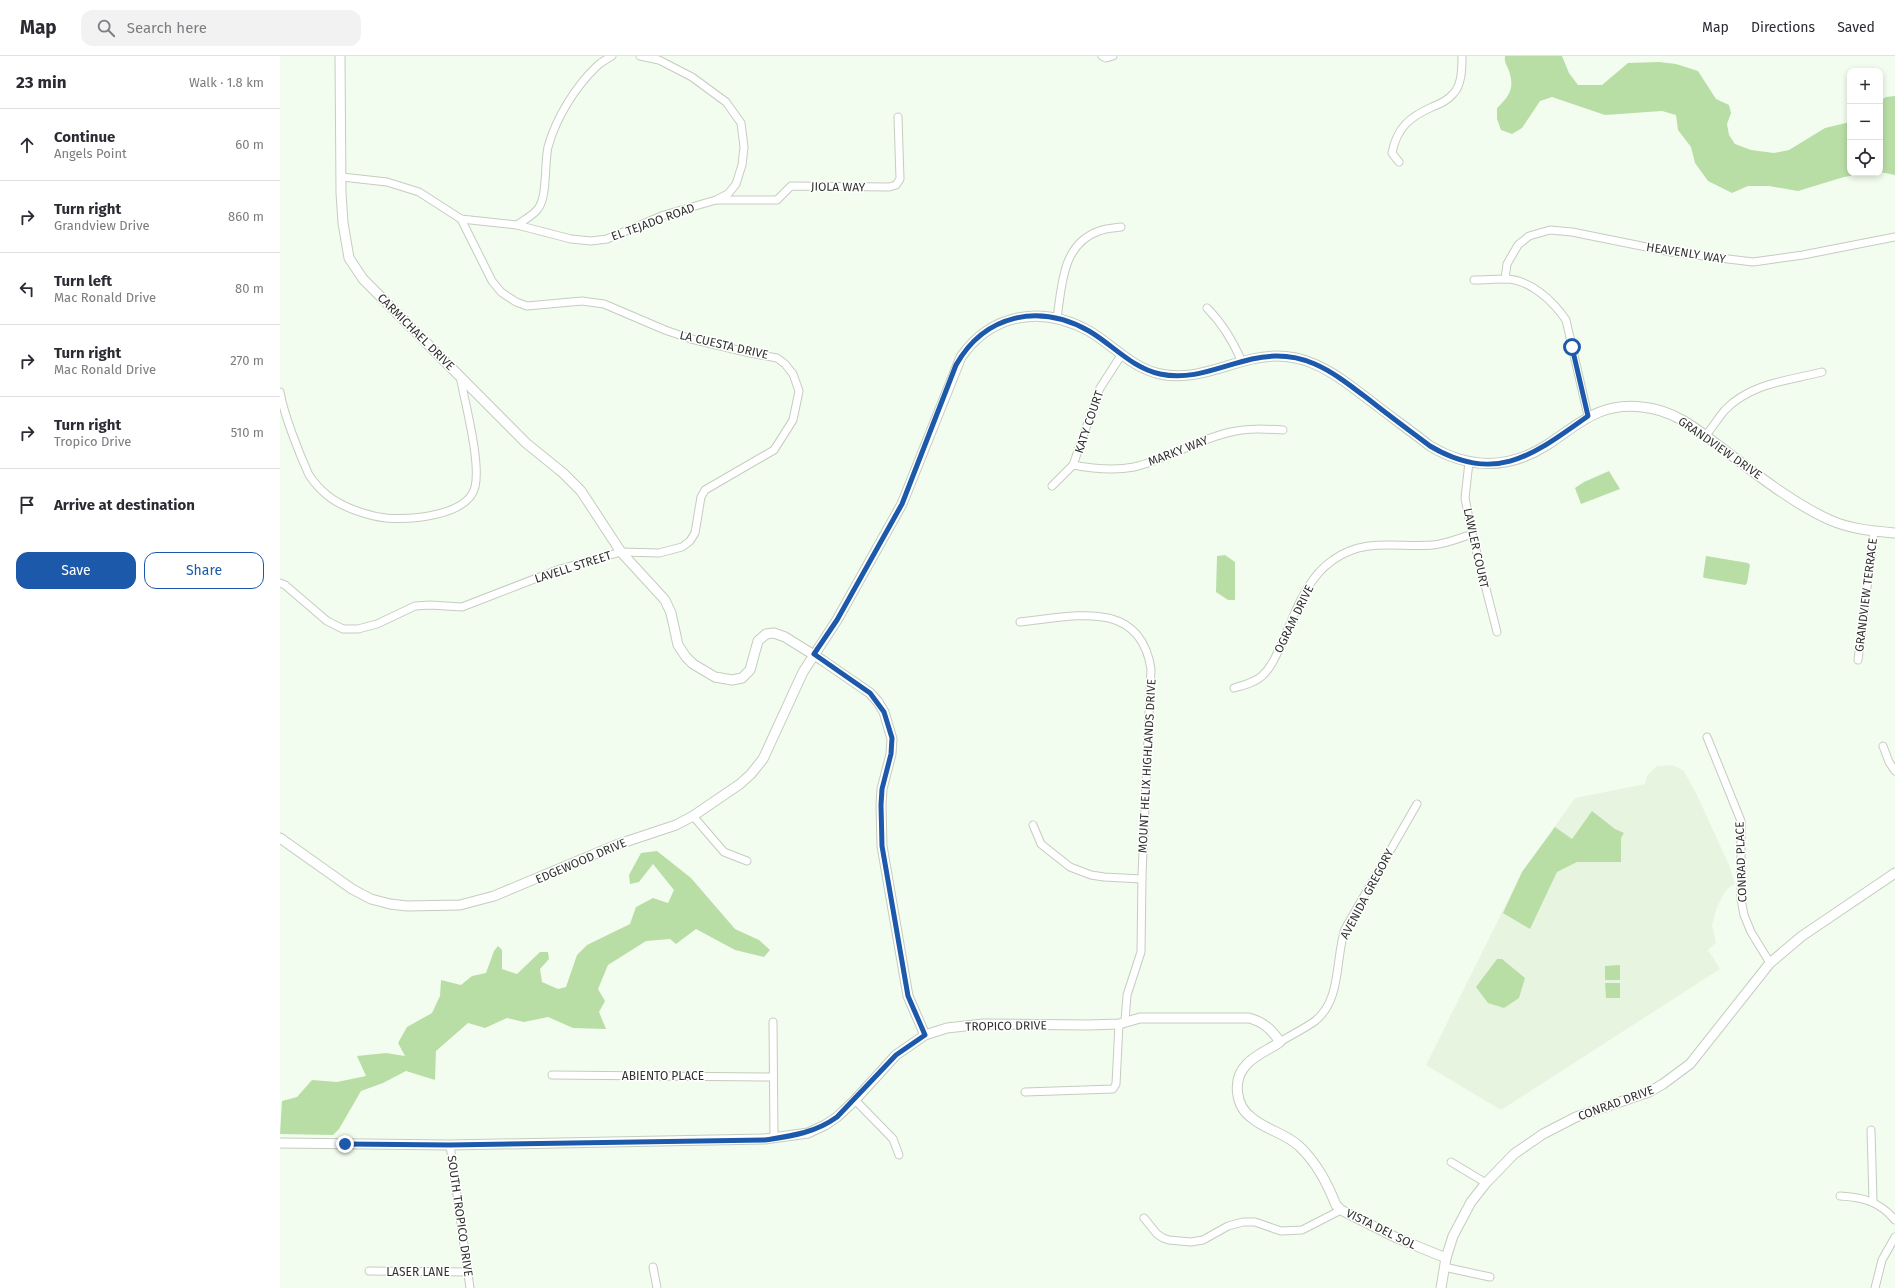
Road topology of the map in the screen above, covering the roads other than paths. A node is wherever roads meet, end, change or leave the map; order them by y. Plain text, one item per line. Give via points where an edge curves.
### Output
1 (340, 56) edge
2 (612, 56) edge
3 (640, 56) edge
4 (1102, 56) edge
5 (1113, 56) edge
6 (1462, 56) edge
7 (898, 117) dead end
8 (1399, 162) dead end
9 (342, 177) junction
10 (716, 200) junction
11 (461, 219) junction
12 (517, 225) junction
13 (1121, 227) dead end
14 (1895, 237) edge
15 (1505, 279) junction
16 (1474, 280) dead end
17 (1207, 308) dead end
18 (1057, 318) junction
19 (1122, 354) junction
20 (1242, 362) junction
21 (1822, 372) dead end
22 (460, 376) junction
23 (280, 392) edge
24 (1588, 416) junction
25 (1283, 430) dead end
26 (1706, 435) junction
27 (1469, 462) junction
28 (1073, 465) junction
29 (1052, 486) dead end
30 (1874, 531) junction
31 (1895, 533) edge
32 (1472, 534) junction
33 (621, 552) junction
34 (280, 583) edge
35 (1020, 622) dead end
36 (1497, 632) dead end
37 (814, 654) junction
38 (1858, 660) dead end
39 (1234, 688) dead end
40 (1707, 737) dead end
41 (1883, 746) dead end
42 (1895, 771) edge
43 (1417, 804) dead end
44 (693, 816) junction
45 (1033, 825) dead end
46 (280, 838) edge
47 (747, 861) dead end
48 (1895, 873) edge
49 (1142, 879) junction
50 (1770, 963) junction
51 (773, 1022) dead end
52 (1122, 1023) junction
53 (925, 1035) junction
54 (1280, 1042) junction
55 (552, 1075) dead end
56 (773, 1077) junction
57 (1025, 1092) dead end
58 (854, 1100) junction
59 (1871, 1130) dead end
60 (774, 1138) junction
61 (280, 1143) edge
62 (450, 1145) junction
63 (899, 1155) dead end
64 (1451, 1162) dead end
65 (1486, 1183) junction
66 (1840, 1196) dead end
67 (1872, 1201) junction
68 (1340, 1210) junction
69 (1144, 1218) dead end
70 (1895, 1220) edge
71 (1895, 1237) edge
72 (1445, 1263) junction
73 (653, 1267) dead end
74 (369, 1272) dead end
75 (467, 1272) junction
76 (1490, 1276) dead end
77 (470, 1288) edge
78 (657, 1288) edge
79 (1441, 1288) edge
80 (1875, 1288) edge

1 - 9 street, CARMICHAEL DRIVE
2 - 12 street via 598,65 568,102 552,134 544,192 538,209
3 - 10 street, EL TEJADO ROAD via 659,60 692,77 726,102 741,123 744,148 736,184 728,194
4 - 5 street
6 - 8 street via 1459,83 1454,94 1444,102 1408,120 1397,135 1392,153
7 - 10 street, JIOLA WAY via 900,179 896,185 791,186 777,200
9 - 11 street, EL TEJADO ROAD via 387,182 419,192
9 - 22 street, CARMICHAEL DRIVE via 343,223 349,258 363,278
10 - 12 street, EL TEJADO ROAD via 664,216 607,239 571,239
11 - 12 street, EL TEJADO ROAD
11 - 33 street, LA CUESTA DRIVE via 492,281 501,292 516,302 527,306 582,301 604,304 691,339 777,358 786,364 793,374 799,391 793,420 774,450 706,490 701,497 695,533 690,541 678,550 659,553
13 - 18 street via 1091,234 1072,252 1065,267
14 - 15 street, HEAVENLY WAY via 1752,262 1671,252 1550,230 1529,236 1518,245 1507,264
15 - 16 street
15 - 24 street via 1524,284 1546,296 1566,320
17 - 20 street via 1220,320
18 - 19 street, GRANDVIEW DRIVE via 1089,331
18 - 37 street, GRANDVIEW DRIVE via 1029,316 1002,322 979,336 966,350 956,365 902,504 837,620
19 - 20 street, GRANDVIEW DRIVE via 1143,369 1171,376 1204,374
19 - 28 street, KATY COURT via 1100,388
20 - 27 street, GRANDVIEW DRIVE via 1265,357 1283,357 1300,359 1323,367 1430,446
21 - 26 street via 1771,383 1752,391 1724,411
22 - 23 street via 476,461 475,487 463,503 453,510 405,518 385,518 352,509 326,494 310,476 282,405
22 - 33 street, CARMICHAEL DRIVE via 526,443 581,491
24 - 26 street, GRANDVIEW DRIVE via 1602,410 1624,406 1651,408 1671,414
24 - 27 street, GRANDVIEW DRIVE via 1547,445 1521,458 1493,464
25 - 28 street, MARKY WAY via 1252,429 1232,432 1144,464 1123,468 1101,469
26 - 30 street, GRANDVIEW DRIVE via 1793,500 1830,520
27 - 32 street, LAWLER COURT via 1465,498
28 - 29 street, KATY COURT
30 - 31 street, GRANDVIEW DRIVE
30 - 38 street, GRANDVIEW TERRACE
32 - 36 street, LAWLER COURT
32 - 39 street, OGRAM DRIVE via 1435,545 1376,544 1346,552 1331,561 1318,573 1302,599 1273,662 1262,676 1251,683
33 - 34 street, LAVELL STREET via 560,569 462,607 415,606 377,624 358,629 343,629 327,621 285,584
33 - 37 street, LAVELL STREET via 665,600 682,651 693,664 708,674 727,680 742,678 750,670 758,641 770,633 785,637
35 - 49 street, MOUNT HELIX HIGHLANDS DRIVE via 1092,614 1105,616 1130,628 1145,646 1151,669
37 - 44 street, EDGEWOOD DRIVE via 757,767 740,784
37 - 53 street via 870,693 884,712 892,738 891,754 882,789 882,846 908,996
40 - 50 street, CONRAD PLACE via 1741,821 1741,899 1744,915
41 - 42 street
43 - 54 street, AVENIDA GREGORY via 1345,929 1333,995 1315,1021
44 - 46 street, EDGEWOOD DRIVE via 676,825 616,845 494,896 450,906 407,906 371,899 352,889
44 - 47 street via 724,852
45 - 49 street via 1041,844 1070,867 1091,875
48 - 50 street, CONRAD DRIVE via 1802,936
49 - 52 street, MOUNT HELIX HIGHLANDS DRIVE via 1142,952 1127,995
50 - 65 street, CONRAD DRIVE via 1690,1064 1649,1092 1576,1117 1543,1134 1514,1154
51 - 56 street
52 - 53 street, TROPICO DRIVE via 983,1024 947,1028
52 - 54 street, TROPICO DRIVE via 1140,1018 1249,1018 1271,1029
52 - 57 street, MOUNT HELIX HIGHLANDS DRIVE via 1116,1084 1113,1089
53 - 58 street, TROPICO DRIVE via 896,1055
54 - 68 street, AVENIDA GREGORY via 1243,1068 1237,1086 1240,1104 1253,1119 1289,1138 1307,1154 1321,1172
55 - 56 street, ABIENTO PLACE
56 - 60 street
58 - 60 street, TROPICO DRIVE via 826,1125 808,1133
58 - 63 street via 894,1139
59 - 67 street
60 - 62 street, TROPICO DRIVE
61 - 62 street, TROPICO DRIVE
62 - 75 street, SOUTH TROPICO DRIVE
64 - 65 street
65 - 72 street, CONRAD DRIVE via 1471,1202 1453,1236
66 - 67 street via 1856,1196
67 - 70 street
68 - 69 street, VISTA DEL SOL via 1302,1230 1282,1231 1255,1222 1243,1222 1228,1226 1203,1240 1191,1242 1164,1238 1157,1234
68 - 72 street, VISTA DEL SOL
71 - 80 street via 1882,1260
72 - 76 street
72 - 79 street, CONRAD DRIVE
73 - 78 street
74 - 75 street, LASER LANE
75 - 77 street, SOUTH TROPICO DRIVE

